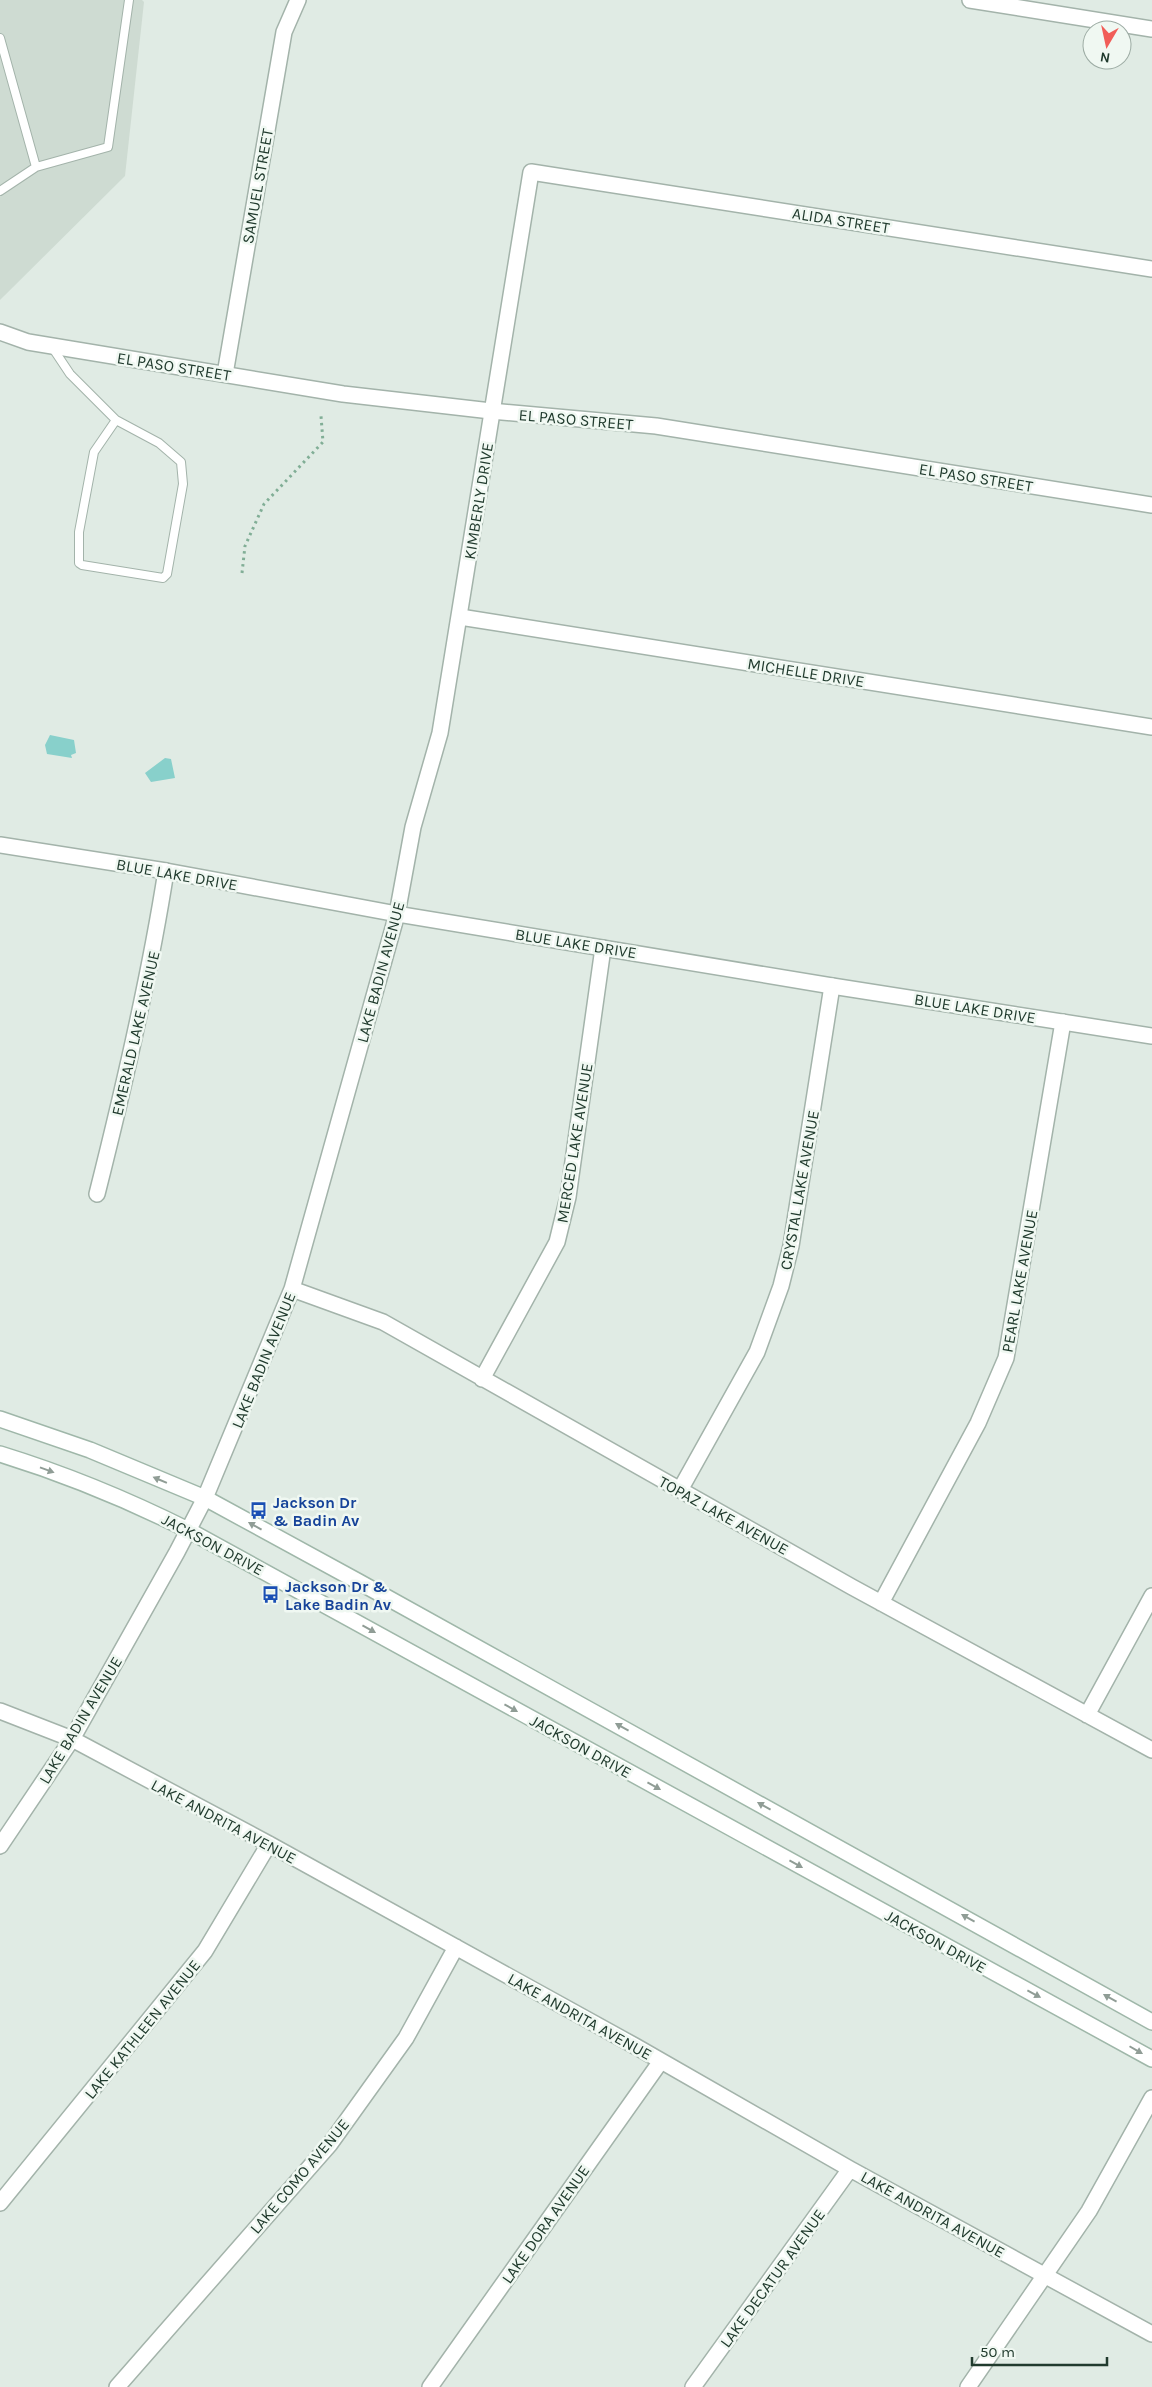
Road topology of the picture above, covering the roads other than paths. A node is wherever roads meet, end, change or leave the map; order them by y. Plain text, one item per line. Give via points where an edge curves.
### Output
1 (129, 0) edge
2 (298, 0) edge
3 (970, 0) edge
4 (1152, 29) edge
5 (0, 38) edge
6 (36, 167) junction
7 (531, 172) joint
8 (0, 191) edge
9 (1152, 269) edge
10 (0, 332) edge
11 (51, 346) junction
12 (225, 374) junction
13 (491, 411) junction
14 (116, 420) junction
15 (1152, 505) edge
16 (460, 617) junction
17 (1152, 727) edge
18 (413, 828) joint
19 (0, 845) edge
20 (166, 871) junction
21 (397, 914) junction
22 (603, 948) junction
23 (832, 986) junction
24 (1063, 1022) junction
25 (1152, 1036) edge
26 (96, 1194) dead end
27 (292, 1289) junction
28 (482, 1379) junction
29 (0, 1419) edge
30 (0, 1454) edge
31 (680, 1490) junction
32 (205, 1498) junction
33 (188, 1530) junction
34 (1152, 1596) edge
35 (881, 1603) junction
36 (0, 1712) edge
37 (1087, 1715) junction
38 (72, 1740) junction
39 (1152, 1750) edge
40 (269, 1844) junction
41 (0, 1846) edge
42 (456, 1947) junction
43 (1152, 2022) edge
44 (1152, 2059) edge
45 (661, 2061) junction
46 (1152, 2098) edge
47 (850, 2169) junction
48 (0, 2203) edge
49 (1045, 2275) junction
50 (1152, 2334) edge
51 (117, 2387) edge
52 (430, 2387) edge
53 (693, 2387) edge
54 (968, 2387) edge

1 - 6 lane via 108,147
2 - 12 street, SAMUEL STREET via 284,32
3 - 4 street
5 - 6 lane
6 - 8 lane
7 - 9 street, ALIDA STREET
7 - 13 street, KIMBERLY DRIVE
10 - 11 street, EL PASO STREET
11 - 12 street, EL PASO STREET
11 - 14 lane via 70,374
12 - 13 street, EL PASO STREET via 343,394
13 - 15 street, EL PASO STREET via 656,426
13 - 16 street, KIMBERLY DRIVE
14 - 14 lane via 158,443 181,462 183,484 167,574 163,578 79,563 79,532 94,452
16 - 17 street, MICHELLE DRIVE
16 - 18 street, KIMBERLY DRIVE via 440,733
18 - 21 street, LAKE BADIN AVENUE
19 - 20 street, BLUE LAKE DRIVE
20 - 21 street, BLUE LAKE DRIVE
20 - 26 street, EMERALD LAKE AVENUE via 154,949
21 - 22 street, BLUE LAKE DRIVE
21 - 27 street, LAKE BADIN AVENUE
22 - 23 street, BLUE LAKE DRIVE
22 - 28 street, MERCED LAKE AVENUE via 568,1197 557,1242
23 - 24 street, BLUE LAKE DRIVE
23 - 31 street, CRYSTAL LAKE AVENUE via 791,1246 781,1286 757,1352
24 - 25 street, BLUE LAKE DRIVE
24 - 35 street, PEARL LAKE AVENUE via 1006,1358 978,1423
27 - 28 street, TOPAZ LAKE AVENUE via 383,1322
27 - 32 street, LAKE BADIN AVENUE
28 - 31 street, TOPAZ LAKE AVENUE
32 -> 29 street, JACKSON DRIVE via 90,1450
30 -> 33 street, JACKSON DRIVE via 77,1480
31 - 35 street, TOPAZ LAKE AVENUE
32 - 33 street, LAKE BADIN AVENUE
43 -> 32 street, JACKSON DRIVE
33 - 38 street, LAKE BADIN AVENUE
33 -> 44 street, JACKSON DRIVE
34 - 37 street
35 - 37 street, TOPAZ LAKE AVENUE
36 - 38 street, LAKE ANDRITA AVENUE
37 - 39 street, TOPAZ LAKE AVENUE
38 - 40 street, LAKE ANDRITA AVENUE
38 - 41 street, LAKE BADIN AVENUE
40 - 42 street, LAKE ANDRITA AVENUE
40 - 48 street, LAKE KATHLEEN AVENUE via 205,1952
42 - 45 street, LAKE ANDRITA AVENUE
42 - 51 street, LAKE COMO AVENUE via 406,2038 330,2144
45 - 47 street, LAKE ANDRITA AVENUE
45 - 52 street, LAKE DORA AVENUE
46 - 49 street via 1089,2211
47 - 49 street, LAKE ANDRITA AVENUE
47 - 53 street, LAKE DECATUR AVENUE
49 - 50 street, LAKE ANDRITA AVENUE
49 - 54 street

